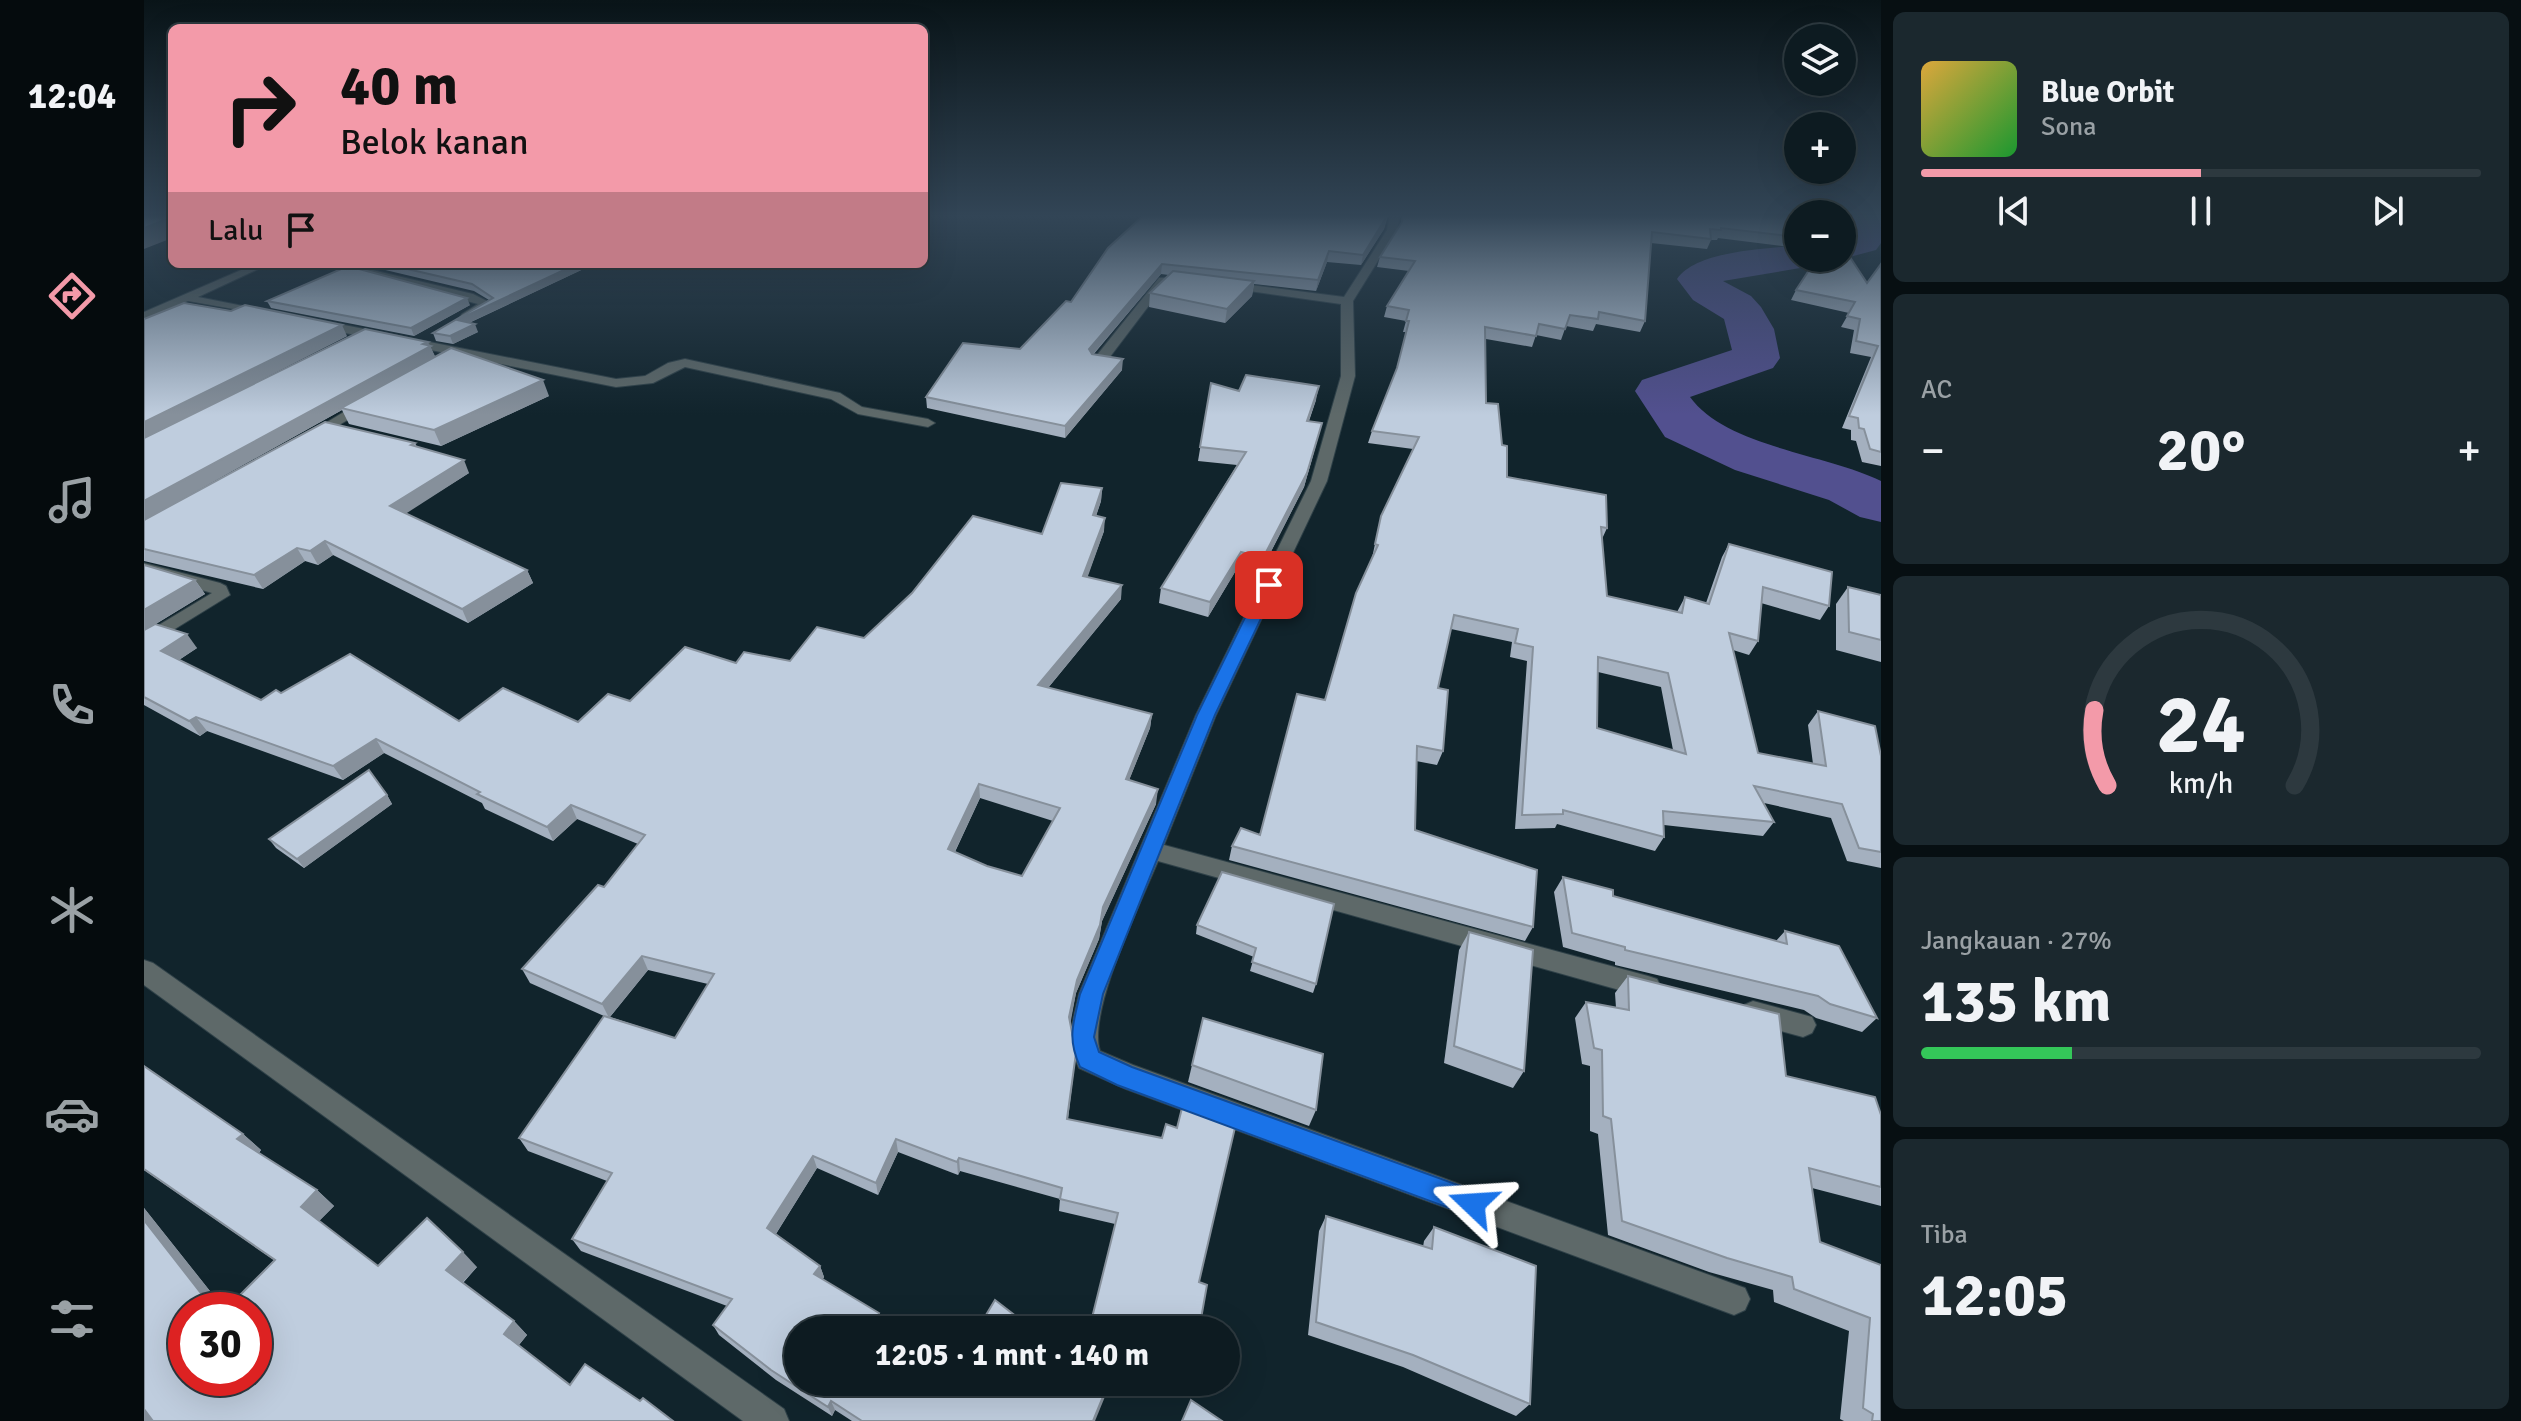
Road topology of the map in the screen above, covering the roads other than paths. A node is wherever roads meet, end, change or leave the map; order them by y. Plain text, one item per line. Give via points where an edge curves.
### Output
1 (223, 282) edge
2 (411, 282) edge
3 (1161, 282) edge
4 (1359, 282) edge
5 (1220, 284) edge
6 (188, 298) junction
7 (1347, 301) junction
8 (144, 316) edge
9 (278, 316) edge
10 (308, 322) edge
11 (457, 322) edge
12 (368, 334) junction
13 (430, 336) edge
14 (417, 343) junction
15 (340, 348) edge
16 (461, 352) junction
17 (1098, 363) edge
18 (434, 367) edge
19 (382, 396) edge
20 (928, 423) dead end
21 (302, 441) edge
22 (144, 568) edge
23 (144, 642) edge
24 (1151, 850) junction
25 (144, 971) edge
26 (1669, 992) edge
27 (1729, 1007) edge
28 (1803, 1025) dead end
29 (1734, 1299) dead end
30 (772, 1421) edge

1 - 6 street
2 - 11 street via 487,304
3 - 17 street
4 - 7 street
5 - 7 street
6 - 8 street
6 - 9 street
7 - 24 street via 1348,376 1319,481 1206,715
10 - 12 street
12 - 14 street
12 - 15 street
13 - 14 street
14 - 16 street
16 - 18 street
16 - 20 street via 616,383 648,380 685,363 835,396 858,410
19 - 21 street via 336,428
22 - 23 street via 214,587 221,595
24 - 26 street
24 - 29 street via 1092,994 1082,1037 1089,1059
25 - 30 street
27 - 28 street

